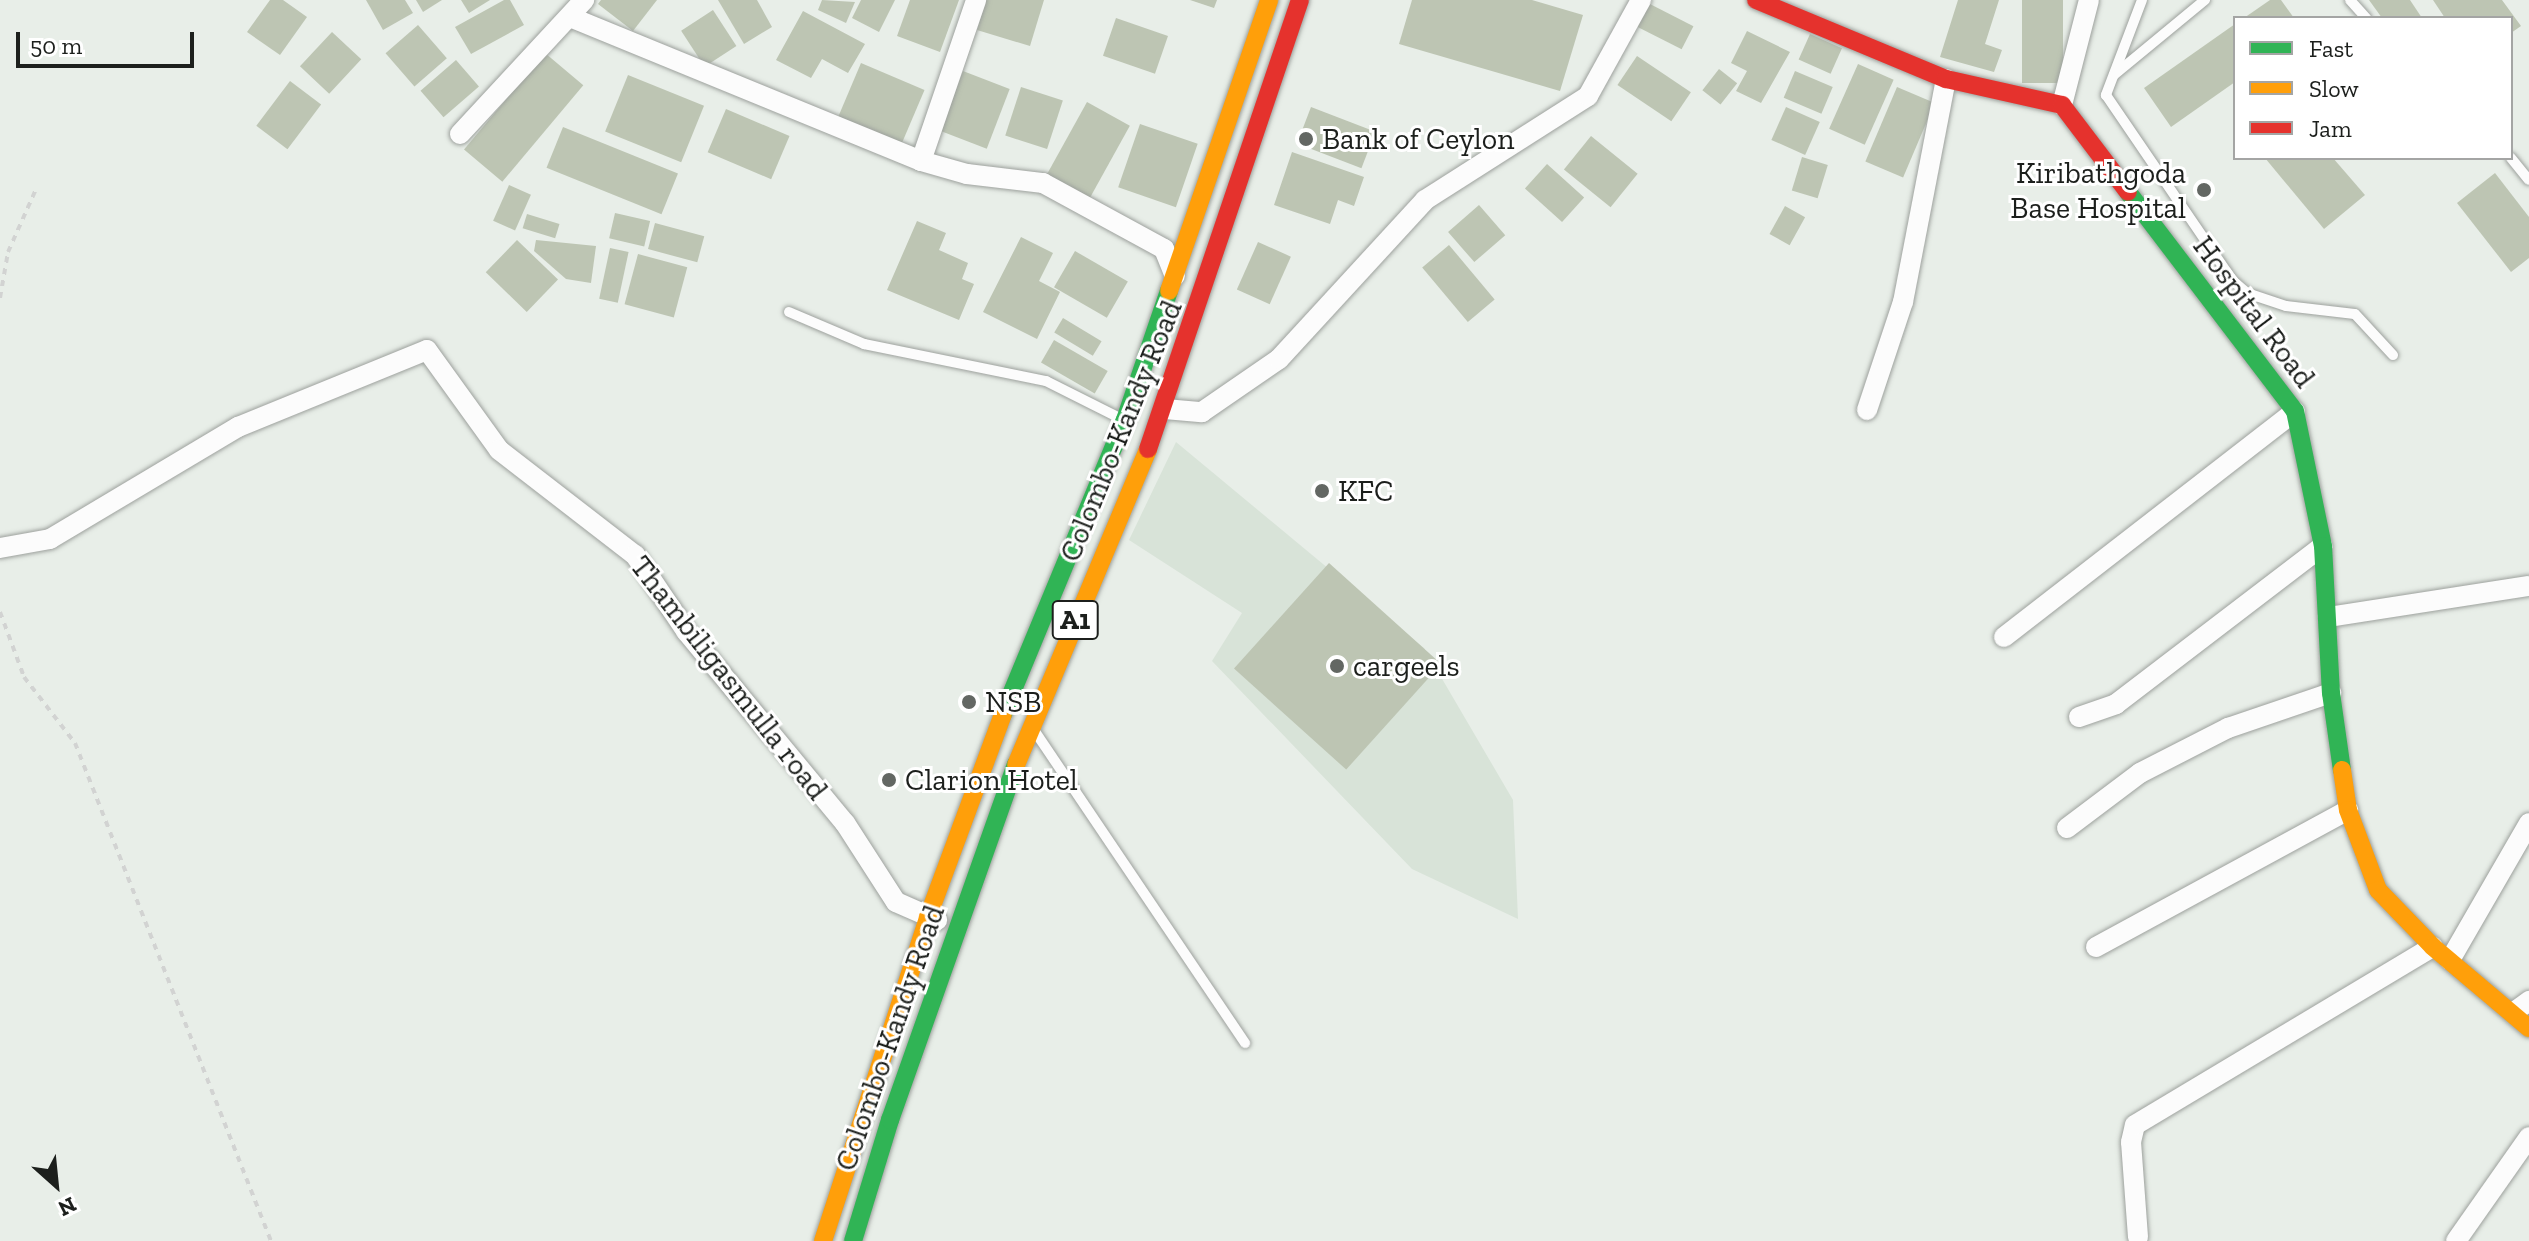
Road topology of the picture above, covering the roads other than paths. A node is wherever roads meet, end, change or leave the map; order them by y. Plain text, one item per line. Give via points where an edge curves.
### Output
1 (584, 0) edge
2 (976, 0) edge
3 (1269, 0) edge
4 (1300, 0) edge
5 (1641, 0) edge
6 (1756, 0) edge
7 (2089, 0) edge
8 (2142, 0) edge
9 (2205, 0) edge
10 (2350, 0) edge
11 (2364, 16) edge
12 (570, 17) junction
13 (2110, 78) junction
14 (1946, 79) junction
15 (2062, 105) junction
16 (460, 134) dead end
17 (2513, 160) edge
18 (921, 161) junction
19 (2529, 180) edge
20 (1176, 278) junction
21 (1205, 294) junction
22 (789, 312) dead end
23 (2393, 355) dead end
24 (1165, 409) junction
25 (1867, 410) dead end
26 (2295, 411) junction
27 (1125, 420) junction
28 (2323, 546) junction
29 (0, 548) edge
30 (2529, 586) edge
31 (2328, 617) junction
32 (2004, 637) dead end
33 (2331, 693) junction
34 (2079, 717) dead end
35 (1030, 724) junction
36 (2348, 810) junction
37 (2529, 823) edge
38 (2067, 828) dead end
39 (928, 917) junction
40 (957, 927) junction
41 (2096, 947) dead end
42 (2433, 947) junction
43 (2450, 960) junction
44 (2522, 1006) edge
45 (2529, 1028) edge
46 (1245, 1043) dead end
47 (2529, 1137) edge
48 (2138, 1237) dead end
49 (823, 1241) edge
50 (853, 1241) edge
51 (2456, 1241) edge

1 - 12 street
2 - 18 street
3 - 20 main road, Colombo-Kandy Road / A1
4 - 21 main road, Colombo-Kandy Road / A1
5 - 24 street via 1588,96 1425,200 1279,359 1202,412
6 - 14 main road
7 - 15 street
8 - 13 lane
9 - 13 lane
10 - 11 lane
12 - 16 street
12 - 18 street
13 - 23 lane via 2106,95 2114,110 2232,280 2247,293 2286,306 2355,314
14 - 15 main road
14 - 25 street via 1903,302
15 - 26 main road, Hospital Road
17 - 19 lane
18 - 20 street via 967,174 1043,183 1164,249
20 - 21 street
20 - 27 main road, Colombo-Kandy Road / A1
21 - 24 main road, Colombo-Kandy Road / A1
22 - 27 lane via 864,344 1046,381
24 - 35 main road, Colombo-Kandy Road / A1
26 - 28 main road, Hospital Road
26 - 32 street
27 - 39 main road, Colombo-Kandy Road / A1 via 1009,698
28 - 31 main road, Hospital Road
28 - 34 street via 2116,704
29 - 39 street, Thambiligasmulla road via 50,539 238,427 427,350 499,450 635,555 686,631 845,823 888,893
30 - 31 street
31 - 33 main road, Hospital Road
33 - 36 main road, Hospital Road
33 - 38 street via 2228,728 2140,773
35 - 40 main road, Colombo-Kandy Road / A1
35 - 46 lane
36 - 41 street
36 - 42 main road, Hospital Road via 2378,890
37 - 43 street
39 - 40 street, Thambiligasmulla road
39 - 49 main road, Colombo-Kandy Road / A1
40 - 50 main road, Colombo-Kandy Road / A1
42 - 43 main road, Hospital Road
42 - 48 street via 2135,1125 2131,1142
43 - 44 main road, Hospital Road
44 - 45 main road, Hospital Road
47 - 51 street

